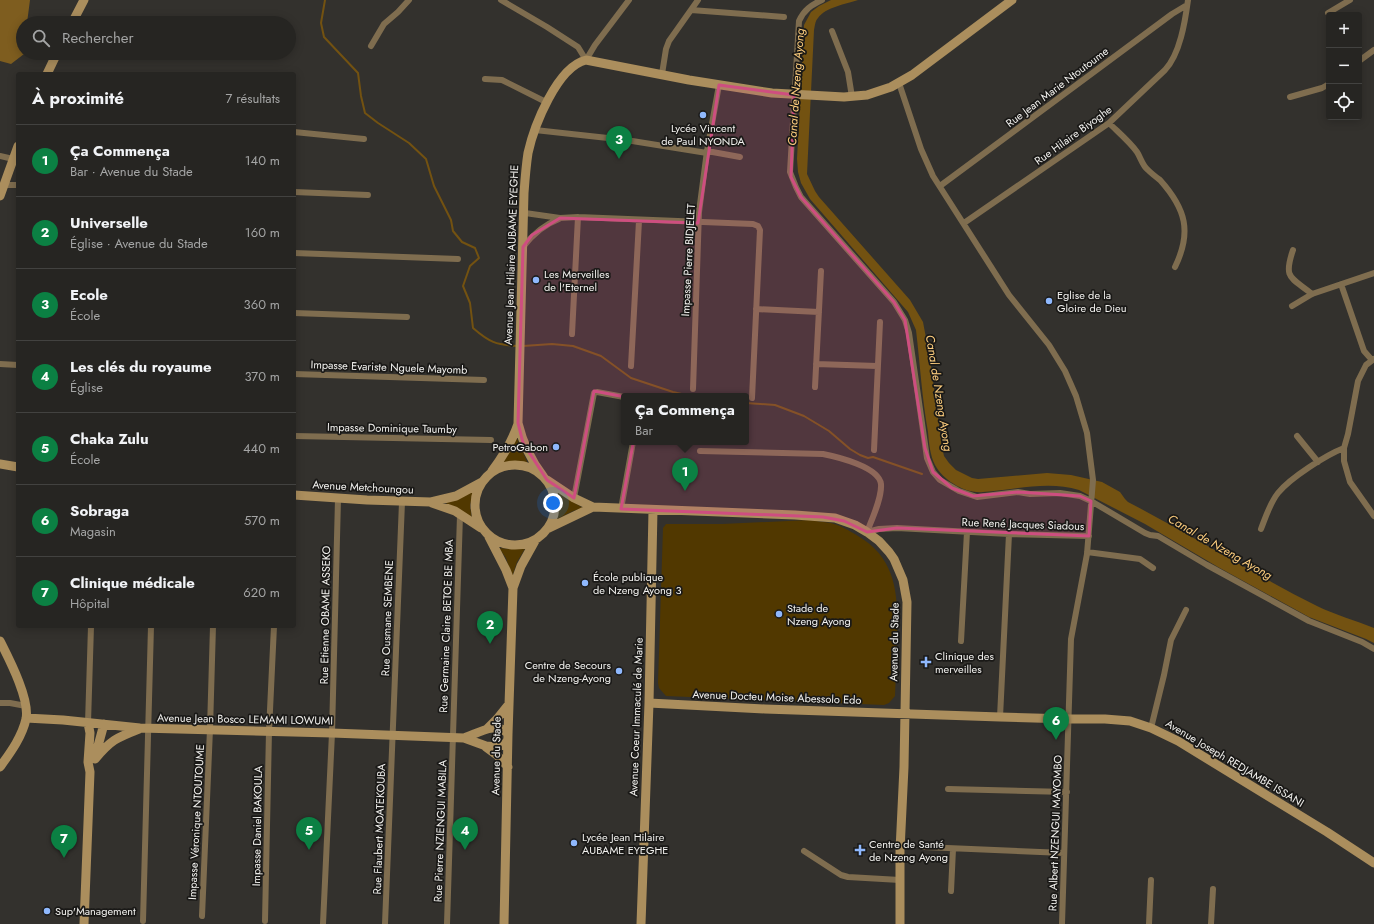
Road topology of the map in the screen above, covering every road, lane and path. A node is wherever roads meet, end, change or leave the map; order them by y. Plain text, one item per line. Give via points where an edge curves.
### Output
1 (84, 0) edge
2 (408, 0) edge
3 (501, 0) edge
4 (629, 0) edge
5 (698, 0) edge
6 (822, 0) edge
7 (1012, 0) edge
8 (1350, 0) edge
9 (1188, 3) edge
10 (691, 10) junction
11 (1328, 12) dead end
12 (76, 16) edge
13 (784, 17) dead end
14 (832, 31) dead end
15 (371, 46) dead end
16 (1374, 50) edge
17 (1362, 59) edge
18 (54, 60) edge
19 (586, 60) junction
20 (48, 72) edge
21 (662, 74) junction
22 (485, 79) dead end
23 (899, 83) junction
24 (719, 85) junction
25 (1326, 86) edge
26 (796, 95) junction
27 (852, 97) junction
28 (1290, 98) dead end
29 (546, 102) junction
30 (1109, 123) junction
31 (535, 130) junction
32 (296, 132) edge
33 (364, 139) dead end
34 (16, 151) edge
35 (707, 152) junction
36 (0, 156) edge
37 (740, 157) dead end
38 (13, 159) junction
39 (4, 185) junction
40 (16, 185) edge
41 (940, 186) junction
42 (296, 192) edge
43 (368, 195) dead end
44 (0, 196) edge
45 (525, 213) junction
46 (578, 217) junction
47 (560, 218) junction
48 (639, 220) junction
49 (698, 223) junction
50 (964, 223) junction
51 (523, 247) junction
52 (1293, 250) dead end
53 (296, 252) edge
54 (458, 259) dead end
55 (1175, 267) dead end
56 (821, 271) dead end
57 (1374, 273) edge
58 (1341, 284) junction
59 (1312, 294) junction
60 (1292, 306) dead end
61 (756, 309) junction
62 (819, 312) junction
63 (296, 313) edge
64 (407, 317) dead end
65 (880, 322) dead end
66 (572, 334) dead end
67 (1373, 360) edge
68 (0, 364) edge
69 (816, 364) junction
70 (16, 365) edge
71 (632, 366) dead end
72 (877, 366) junction
73 (296, 374) edge
74 (484, 380) dead end
75 (815, 387) dead end
76 (693, 389) dead end
77 (621, 396) edge
78 (752, 398) dead end
79 (518, 423) junction
80 (296, 436) edge
81 (1298, 436) dead end
82 (490, 440) dead end
83 (632, 445) edge
84 (1344, 448) junction
85 (874, 450) dead end
86 (700, 451) dead end
87 (1318, 462) junction
88 (0, 464) edge
89 (16, 467) edge
90 (490, 474) junction
91 (545, 478) junction
92 (483, 481) junction
93 (296, 495) edge
94 (338, 498) junction
95 (574, 498) junction
96 (1091, 499) junction
97 (402, 502) junction
98 (431, 502) junction
99 (592, 507) junction
100 (620, 509) junction
101 (653, 510) junction
102 (460, 515) junction
103 (1374, 516) edge
104 (547, 529) junction
105 (1261, 529) dead end
106 (485, 532) junction
107 (867, 532) junction
108 (968, 532) junction
109 (1009, 534) junction
110 (1089, 536) junction
111 (536, 539) junction
112 (1087, 552) junction
113 (1153, 568) dead end
114 (513, 588) junction
115 (1186, 610) dead end
116 (91, 628) edge
117 (151, 628) edge
118 (213, 628) edge
119 (274, 628) edge
120 (0, 641) edge
121 (961, 641) dead end
122 (1374, 649) edge
123 (0, 703) edge
124 (649, 703) junction
125 (509, 704) junction
126 (26, 706) junction
127 (904, 713) junction
128 (1000, 717) junction
129 (26, 718) junction
130 (1069, 719) junction
131 (88, 723) junction
132 (101, 724) junction
133 (144, 728) junction
134 (1151, 728) junction
135 (210, 729) junction
136 (269, 731) junction
137 (485, 731) junction
138 (332, 733) junction
139 (392, 735) junction
140 (507, 737) junction
141 (452, 738) junction
142 (464, 738) junction
143 (90, 741) junction
144 (481, 744) junction
145 (95, 759) junction
146 (0, 767) edge
147 (508, 767) junction
148 (90, 772) junction
149 (948, 789) dead end
150 (1067, 792) junction
151 (924, 848) dead end
152 (953, 849) junction
153 (804, 851) dead end
154 (1064, 853) junction
155 (1374, 863) edge
156 (900, 880) junction
157 (1151, 880) dead end
158 (1213, 889) dead end
159 (951, 891) dead end
160 (202, 916) dead end
161 (142, 921) dead end
162 (265, 921) dead end
163 (84, 924) edge
164 (323, 924) edge
165 (385, 924) edge
166 (447, 924) edge
167 (504, 924) edge
168 (641, 924) edge
169 (900, 924) edge
170 (1062, 924) edge
171 (1149, 924) edge
172 (1211, 924) edge

1 - 12 main road
2 - 15 street via 384,24
3 - 19 street via 578,48
4 - 19 street via 594,45
5 - 10 street
6 - 26 street via 807,8 799,21
7 - 23 main road
8 - 11 street
9 - 30 street, Rue Hilaire Biyoghe via 1171,63
9 - 41 street, Rue Jean Marie Ntoutoume
10 - 13 street
10 - 21 street via 669,41
14 - 27 street via 848,72
16 - 17 street
18 - 20 main road
19 - 21 main road
19 - 29 main road, Avenue Jean Hilaire AUBAME EYEGHE via 580,61 565,74
21 - 24 main road
22 - 29 street via 502,80
23 - 27 main road via 867,95
23 - 41 street via 921,149
24 - 26 main road
24 - 35 street, Impasse Pierre BIDJELET
25 - 28 street
26 - 27 main road
26 - 96 street via 790,159 791,176 801,196 894,302 905,320 926,448 934,472 952,488 973,496 984,497 1012,492 1060,493
29 - 31 main road, Avenue Jean Hilaire AUBAME EYEGHE
30 - 50 street, Rue Hilaire Biyoghe
30 - 55 street via 1137,152 1148,171 1166,188 1180,209 1184,219 1184,239 1182,253
31 - 35 street
31 - 45 main road, Avenue Jean Hilaire AUBAME EYEGHE via 526,163
32 - 33 street
34 - 38 main road
35 - 37 street
35 - 49 street, Impasse Pierre BIDJELET
36 - 38 street
38 - 39 main road
39 - 40 street
39 - 44 main road
41 - 50 street
42 - 43 street
45 - 47 street
45 - 51 main road, Avenue Jean Hilaire AUBAME EYEGHE
46 - 47 street
46 - 48 street
46 - 66 street
47 - 51 street via 537,231
48 - 49 street
48 - 71 street
49 - 61 street via 758,226 760,230
49 - 76 street, Impasse Pierre BIDJELET
50 - 96 street via 1009,295 1049,345 1068,377 1087,433 1093,480
51 - 79 main road, Avenue Jean Hilaire AUBAME EYEGHE
52 - 59 street via 1288,272
53 - 54 street
56 - 62 street
57 - 58 street
58 - 59 street
58 - 67 street via 1364,351
59 - 60 street
61 - 62 street
61 - 78 street
62 - 69 street
63 - 64 street
65 - 72 street
67 - 84 street via 1358,381
68 - 70 street
69 - 72 street
69 - 75 street
72 - 85 street
73 - 74 street, Impasse Evariste Nguele Mayomb
77 - 95 street via 594,393
79 - 90 main road via 503,457
79 - 91 main road via 526,450
80 - 82 street, Impasse Dominique Taumby
81 - 87 street
83 - 100 street
84 - 87 street
84 - 103 street via 1344,461 1350,482
86 - 107 street via 824,454 855,463 879,477 881,484
87 - 105 street via 1283,487 1270,505
88 - 89 main road
90 - 91 main road via 500,468 522,465
90 - 92 main road
91 - 95 main road
91 - 104 main road via 553,492 555,505 553,518
92 - 98 main road via 456,496
92 - 106 main road via 475,505 477,518
93 - 94 main road, Avenue Metchoungou
94 - 97 main road, Avenue Metchoungou
94 - 138 street, Rue Etienne OBAME ASSEKO
95 - 99 main road
96 - 110 street
96 - 122 street via 1145,533 1158,536 1309,621
97 - 98 main road, Avenue Metchoungou
97 - 139 street, Rue Ousmane SEMBENE
98 - 102 main road
99 - 100 main road, Avenue du Stade
99 - 104 main road
100 - 101 main road, Avenue du Stade
101 - 107 main road, Avenue du Stade via 835,518
101 - 124 main road, Avenue Coeur Immaculé de Marie
102 - 106 main road
102 - 141 street, Rue Germaine Claire BETOE BE MBA
104 - 111 main road
106 - 111 main road via 498,542 511,545 524,544
106 - 114 main road
107 - 108 street, Rue René Jacques Siadous via 896,528
107 - 127 main road, Avenue du Stade via 889,552 903,580 907,602
108 - 109 street, Rue René Jacques Siadous
108 - 121 street
109 - 110 street, Rue René Jacques Siadous
109 - 128 street
110 - 112 street, Rue René Jacques Siadous
111 - 114 main road via 521,566
112 - 113 street via 1140,558
112 - 130 street, Rue René Jacques Siadous via 1071,639
114 - 125 main road, Avenue du Stade
115 - 134 street via 1171,640
116 - 131 street
117 - 133 street
118 - 135 street, Impasse Véronique NTOUTOUME
119 - 136 street, Impasse Daniel BAKOULA
120 - 126 main road
123 - 126 street
124 - 127 main road, Avenue Docteu Moise Abessolo Edo
124 - 168 main road, Avenue Coeur Immaculé de Marie
125 - 137 main road
125 - 140 main road, Avenue du Stade
126 - 129 main road
127 - 128 main road, Avenue Joseph REDJAMBE ISSANI
127 - 156 main road, Avenue du Stade
128 - 130 main road, Avenue Joseph REDJAMBE ISSANI
129 - 131 main road, Avenue Jean Bosco LEMAMI LOWUMI
129 - 146 main road via 18,739
130 - 134 main road, Avenue Joseph REDJAMBE ISSANI via 1130,721
130 - 150 street, Rue Albert NZENGUI MAYOMBO
131 - 132 main road, Avenue Jean Bosco LEMAMI LOWUMI
131 - 143 main road
132 - 133 main road, Avenue Jean Bosco LEMAMI LOWUMI
132 - 143 main road via 95,728
132 - 145 main road via 102,736
133 - 135 main road, Avenue Jean Bosco LEMAMI LOWUMI
133 - 145 main road via 115,738
133 - 161 street
134 - 155 main road, Avenue Joseph REDJAMBE ISSANI via 1178,741 1241,779
135 - 136 main road, Avenue Jean Bosco LEMAMI LOWUMI
135 - 160 street, Impasse Véronique NTOUTOUME
136 - 138 main road, Avenue Jean Bosco LEMAMI LOWUMI
136 - 162 street, Impasse Daniel BAKOULA
137 - 140 main road via 493,728 502,729
137 - 142 main road
138 - 139 main road, Avenue Jean Bosco LEMAMI LOWUMI
138 - 164 street, Rue Etienne OBAME ASSEKO
139 - 141 main road, Avenue Jean Bosco LEMAMI LOWUMI
139 - 165 street, Rue Flaubert MOATEKOUBA
140 - 144 main road via 504,744 496,747
140 - 147 main road, Avenue du Stade
141 - 142 main road, Avenue Jean Bosco LEMAMI LOWUMI
141 - 166 street, Rue Pierre NZIENGUI MABILA
142 - 144 main road
143 - 148 main road
144 - 147 main road via 497,755
145 - 148 main road
147 - 167 main road, Avenue du Stade
148 - 163 main road
149 - 150 street
150 - 154 street, Rue Albert NZENGUI MAYOMBO
151 - 152 street
152 - 154 street
152 - 159 street
153 - 156 street via 841,875
154 - 170 street, Rue Albert NZENGUI MAYOMBO
156 - 169 main road, Avenue du Stade
157 - 171 street
158 - 172 street

